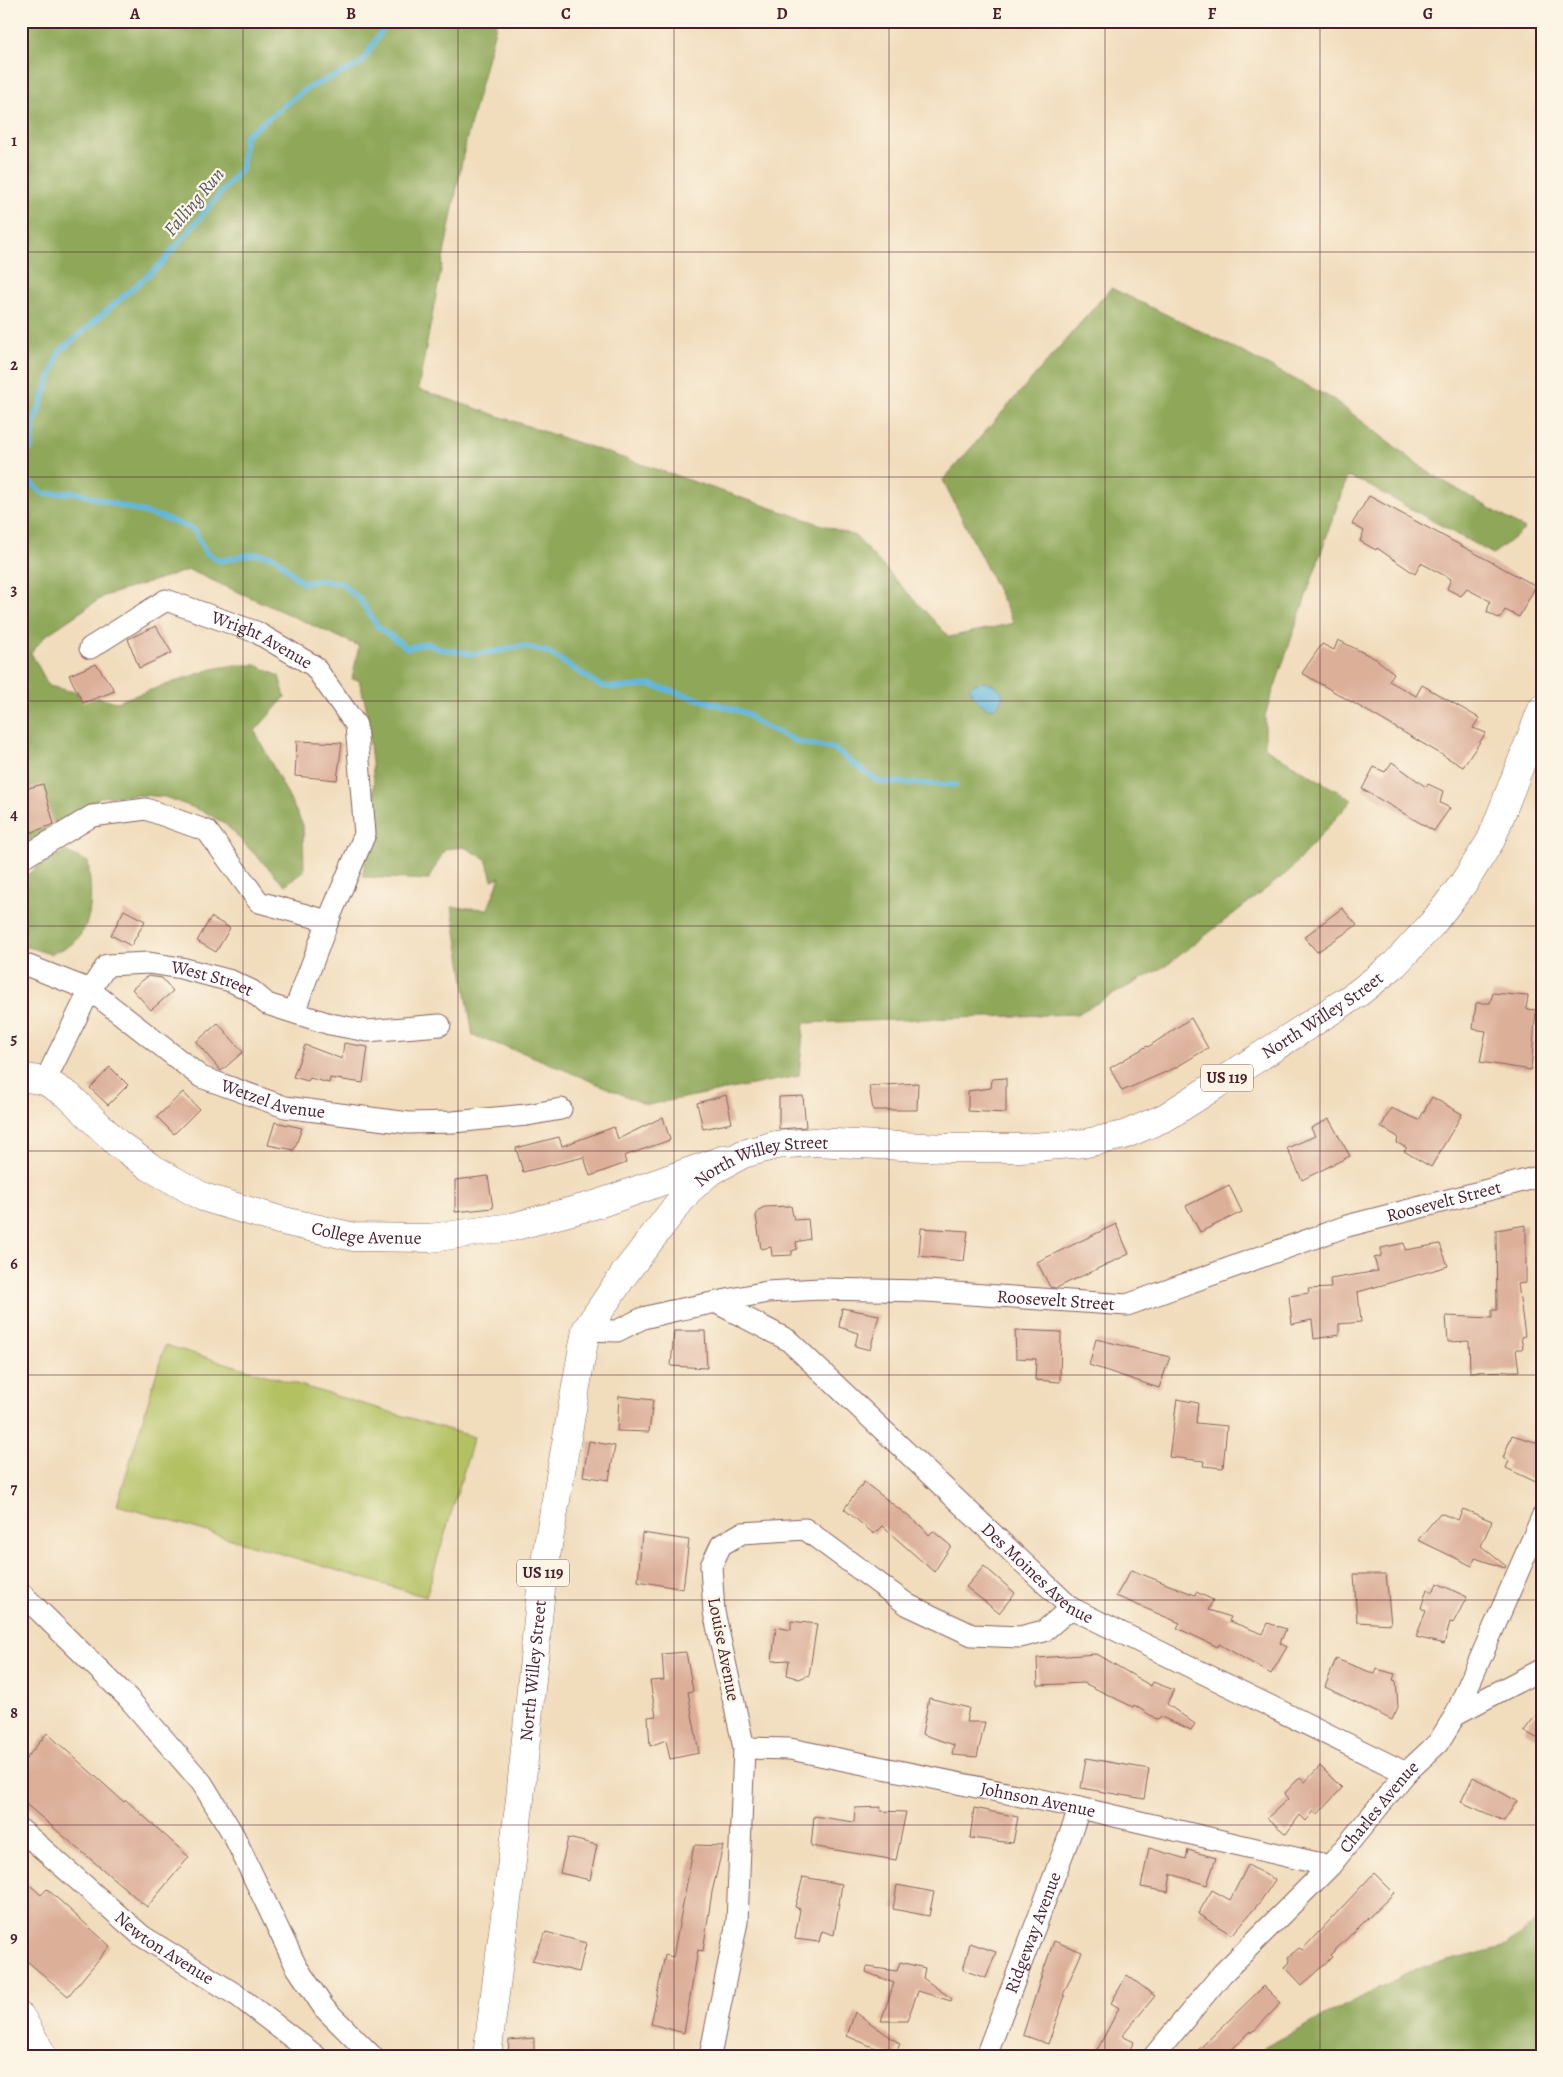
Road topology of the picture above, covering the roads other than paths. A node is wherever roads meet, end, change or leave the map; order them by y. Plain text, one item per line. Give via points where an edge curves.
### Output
1 (90, 648) dead end
2 (1542, 710) edge
3 (21, 859) edge
4 (328, 921) junction
5 (21, 963) edge
6 (90, 990) junction
7 (294, 1012) junction
8 (440, 1025) dead end
9 (33, 1079) edge
10 (561, 1109) dead end
11 (743, 1154) junction
12 (1542, 1176) edge
13 (718, 1303) junction
14 (586, 1330) junction
15 (1542, 1517) edge
16 (21, 1593) edge
17 (1071, 1608) junction
18 (1542, 1669) edge
19 (1456, 1714) junction
20 (744, 1748) junction
21 (1406, 1773) junction
22 (1080, 1808) junction
23 (21, 1830) edge
24 (1330, 1866) junction
25 (21, 2018) edge
26 (43, 2056) edge
27 (316, 2056) edge
28 (372, 2056) edge
29 (487, 2056) edge
30 (710, 2056) edge
31 (986, 2056) edge
32 (1154, 2056) edge

1 - 4 street, Wright Avenue via 166,600 256,632 314,666 356,725 365,834
2 - 11 main road, North Willey Street / US 119 via 1491,840 1432,924 1395,964 1357,994 1166,1117 1124,1134 1086,1143 1020,1148 946,1148 813,1142 776,1145
3 - 4 street via 92,816 146,809 207,831 259,902
4 - 7 street, Wright Avenue
5 - 6 street, Wetzel Avenue
6 - 7 street, West Street via 107,965 149,964 181,968 231,981 252,991 267,1004
6 - 9 street, West Street
6 - 10 street, Wetzel Avenue via 201,1077 285,1108 409,1123 453,1122
7 - 8 street, West Street via 330,1024 367,1031
9 - 11 main road, College Avenue via 69,1096 118,1143 150,1167 203,1197 279,1220 354,1237 430,1238 512,1227 598,1204
11 - 14 main road, North Willey Street / US 119 via 708,1173 688,1191
12 - 13 street, Roosevelt Street via 1347,1226 1127,1304 926,1291 820,1289 767,1292
13 - 14 street, Roosevelt Street via 643,1318 617,1331
13 - 17 street, Des Moines Avenue via 788,1340
14 - 29 main road, North Willey Street / US 119 via 542,1579 520,1799
15 - 19 street, Charles Avenue
16 - 28 street via 128,1698 202,1783 233,1834 296,1966 324,2008
17 - 20 street, Louise Avenue via 1044,1631 1020,1637 972,1635 908,1605 805,1529 742,1533 721,1545 711,1566 714,1612
17 - 21 street, Des Moines Avenue
18 - 19 street
19 - 21 street, Charles Avenue via 1438,1743
20 - 22 street, Johnson Avenue via 790,1749
20 - 30 street, Louise Avenue via 737,1922
21 - 24 street, Charles Avenue
22 - 24 street, Johnson Avenue
22 - 31 street, Ridgeway Avenue
23 - 27 street, Newton Avenue via 142,1936 238,1996
24 - 32 street, Charles Avenue via 1222,1974
25 - 26 main road

